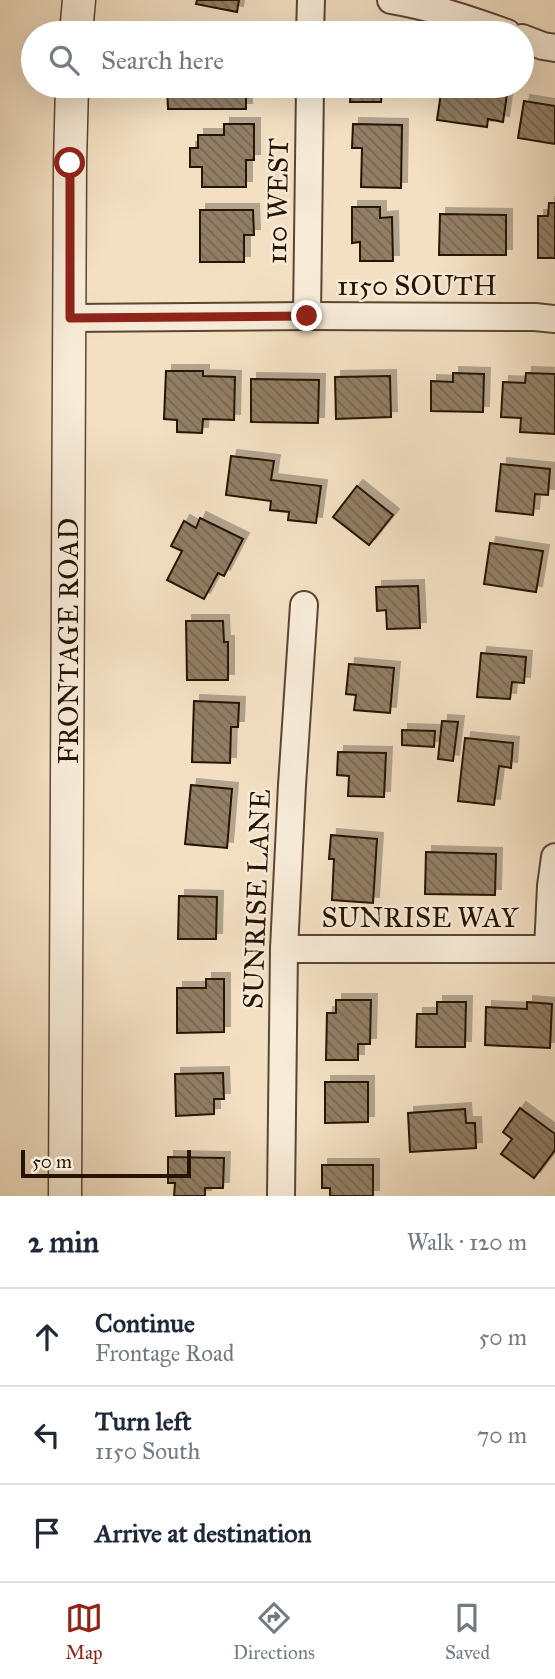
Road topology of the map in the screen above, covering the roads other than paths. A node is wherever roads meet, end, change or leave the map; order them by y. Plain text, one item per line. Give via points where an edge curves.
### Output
1 (79, 0) edge
2 (311, 0) edge
3 (391, 0) edge
4 (77, 21) edge
5 (310, 21) edge
6 (475, 21) edge
7 (534, 43) edge
8 (555, 48) edge
9 (72, 98) edge
10 (310, 98) edge
11 (307, 316) junction
12 (70, 318) junction
13 (555, 319) edge
14 (304, 605) dead end
15 (555, 857) edge
16 (284, 948) junction
17 (551, 949) edge
18 (65, 1196) edge
19 (281, 1196) edge

1 - 4 street
2 - 5 street
3 - 6 street
7 - 8 street
9 - 12 street, FRONTAGE ROAD
10 - 11 street, 110 WEST
11 - 12 street, 1150 SOUTH
11 - 13 street, 1150 SOUTH
12 - 18 street, FRONTAGE ROAD
14 - 16 street, SUNRISE LANE
15 - 17 street
16 - 17 street, SUNRISE WAY
16 - 19 street, SUNRISE LANE

